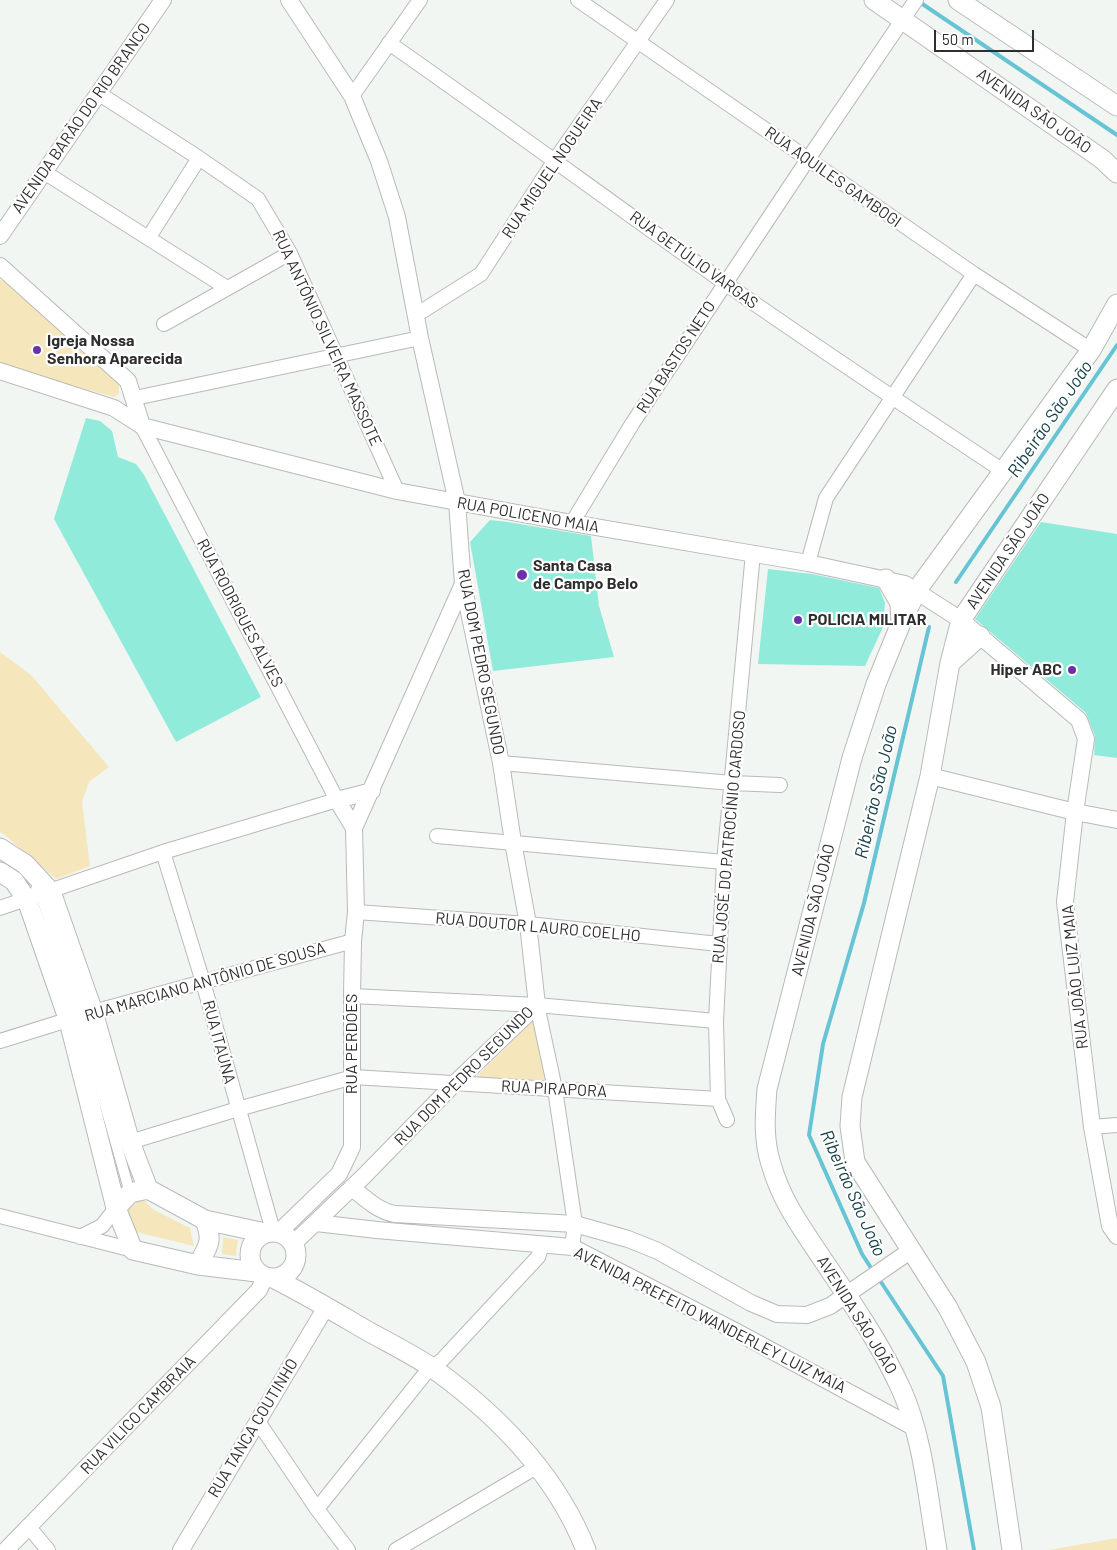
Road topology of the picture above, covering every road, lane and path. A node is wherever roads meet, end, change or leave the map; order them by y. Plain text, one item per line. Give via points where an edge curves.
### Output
1 (163, 0) edge
2 (289, 0) edge
3 (420, 0) edge
4 (578, 0) edge
5 (667, 0) edge
6 (874, 0) edge
7 (958, 0) edge
8 (910, 10) edge
9 (638, 42) junction
10 (389, 43) junction
11 (98, 93) junction
12 (352, 96) junction
13 (1117, 106) edge
14 (199, 158) junction
15 (808, 159) junction
16 (555, 160) junction
17 (44, 172) junction
18 (1117, 174) edge
19 (0, 236) edge
20 (149, 237) junction
21 (290, 253) junction
22 (0, 266) edge
23 (974, 274) junction
24 (725, 283) junction
25 (227, 288) junction
26 (1117, 304) edge
27 (416, 315) junction
28 (164, 324) dead end
29 (420, 338) junction
30 (1091, 350) junction
31 (337, 355) junction
32 (0, 371) edge
33 (1117, 389) edge
34 (892, 397) junction
35 (134, 398) junction
36 (114, 408) junction
37 (142, 426) junction
38 (1003, 471) junction
39 (397, 491) junction
40 (457, 502) junction
41 (572, 523) junction
42 (753, 553) junction
43 (808, 563) junction
44 (886, 579) junction
45 (463, 584) junction
46 (917, 590) junction
47 (448, 615) junction
48 (961, 620) junction
49 (901, 623) junction
50 (471, 624) junction
51 (980, 636) junction
52 (950, 663) junction
53 (501, 763) junction
54 (930, 776) junction
55 (732, 783) junction
56 (780, 785) dead end
57 (372, 790) junction
58 (337, 800) junction
59 (1075, 812) junction
60 (1117, 820) edge
61 (354, 828) junction
62 (437, 836) dead end
63 (513, 842) junction
64 (0, 848) edge
65 (163, 852) junction
66 (0, 858) edge
67 (724, 862) junction
68 (0, 872) edge
69 (40, 896) junction
70 (0, 908) edge
71 (356, 912) junction
72 (528, 924) junction
73 (353, 941) junction
74 (720, 944) junction
75 (203, 982) junction
76 (352, 996) junction
77 (537, 1005) junction
78 (81, 1017) junction
79 (716, 1021) junction
80 (0, 1041) edge
81 (353, 1077) junction
82 (455, 1083) junction
83 (555, 1089) junction
84 (718, 1099) junction
85 (238, 1109) junction
86 (727, 1120) dead end
87 (1117, 1125) edge
88 (1092, 1127) junction
89 (130, 1142) junction
90 (352, 1188) junction
91 (139, 1191) junction
92 (116, 1208) junction
93 (0, 1216) edge
94 (205, 1220) junction
95 (316, 1223) junction
96 (575, 1224) junction
97 (1117, 1236) edge
98 (80, 1237) junction
99 (281, 1240) junction
100 (542, 1245) junction
101 (572, 1247) junction
102 (133, 1250) junction
103 (905, 1255) junction
104 (198, 1265) junction
105 (266, 1276) junction
106 (853, 1291) junction
107 (308, 1296) junction
108 (326, 1307) junction
109 (432, 1368) junction
110 (257, 1420) junction
111 (915, 1428) junction
112 (538, 1466) junction
113 (317, 1510) junction
114 (28, 1526) junction
115 (6, 1550) edge
116 (48, 1550) edge
117 (181, 1550) edge
118 (348, 1550) edge
119 (396, 1550) edge
120 (586, 1550) edge
121 (937, 1550) edge
122 (1012, 1550) edge

1 - 11 street, AVENIDA BARÃO DO RIO BRANCO
2 - 12 street, RUA DOM PEDRO SEGUNDO
3 - 10 street
4 - 9 street, RUA AQUILES GAMBOGI
5 - 9 street, RUA MIGUEL NOGUEIRA
6 - 8 main road, AVENIDA SÃO JOÃO
7 - 13 main road
8 - 15 street, RUA BASTOS NETO
8 - 18 main road, AVENIDA SÃO JOÃO
9 - 15 street, RUA AQUILES GAMBOGI
9 - 16 street, RUA MIGUEL NOGUEIRA
10 - 12 street
10 - 16 street, RUA GETÚLIO VARGAS
11 - 14 street, RUA ANTÔNIO SILVEIRA MASSOTE
11 - 17 street, AVENIDA BARÃO DO RIO BRANCO
12 - 27 street, RUA DOM PEDRO SEGUNDO via 397,216
14 - 20 street
14 - 21 street, RUA ANTÔNIO SILVEIRA MASSOTE via 258,199
15 - 23 street, RUA AQUILES GAMBOGI
15 - 24 street, RUA BASTOS NETO
16 - 24 street, RUA GETÚLIO VARGAS
16 - 27 street, RUA MIGUEL NOGUEIRA via 481,274
17 - 19 street, AVENIDA BARÃO DO RIO BRANCO
17 - 20 street
20 - 25 street
21 - 25 street
21 - 31 street, RUA ANTÔNIO SILVEIRA MASSOTE
22 - 35 street via 128,381
23 - 30 street, RUA AQUILES GAMBOGI
23 - 34 street
24 - 34 street, RUA GETÚLIO VARGAS
24 - 41 street, RUA BASTOS NETO via 632,424
25 - 28 street
26 - 30 main road, AVENIDA SÃO JOÃO
27 - 29 street, RUA DOM PEDRO SEGUNDO
29 - 31 street
29 - 40 street, RUA DOM PEDRO SEGUNDO
30 - 38 main road, AVENIDA SÃO JOÃO
31 - 35 street
31 - 39 street, RUA ANTÔNIO SILVEIRA MASSOTE
32 - 36 street, RUA POLICENO MAIA
33 - 48 main road, AVENIDA SÃO JOÃO
34 - 38 street, RUA GETÚLIO VARGAS
34 - 43 street via 826,498
35 - 36 street
35 - 37 street
36 - 37 street, RUA POLICENO MAIA
37 - 39 street, RUA POLICENO MAIA
37 - 58 street, RUA RODRIGUES ALVES
38 - 46 main road, AVENIDA SÃO JOÃO
39 - 40 street, RUA POLICENO MAIA
40 - 41 street, RUA POLICENO MAIA
40 - 45 street, RUA DOM PEDRO SEGUNDO
41 - 42 street, RUA POLICENO MAIA
42 - 43 street, RUA POLICENO MAIA
42 - 55 street, RUA JOSÉ DO PATROCÍNIO CARDOSO
43 - 44 street, RUA POLICENO MAIA
44 - 46 street, RUA POLICENO MAIA
44 - 49 main road via 900,603
45 - 47 street
45 - 50 street, RUA DOM PEDRO SEGUNDO
46 - 48 street, RUA POLICENO MAIA
46 - 49 main road, AVENIDA SÃO JOÃO
47 - 50 street via 456,622
47 - 57 street
48 - 51 street, RUA JOÃO LUIZ MAIA
48 - 52 main road, AVENIDA SÃO JOÃO
49 - 106 main road, AVENIDA SÃO JOÃO via 876,684 852,758 767,1089 764,1126 770,1163 784,1202
50 - 53 street, RUA DOM PEDRO SEGUNDO
51 - 52 main road
51 - 59 street, RUA JOÃO LUIZ MAIA via 1078,720 1086,739
52 - 54 main road, AVENIDA SÃO JOÃO
53 - 55 street
53 - 63 street, RUA DOM PEDRO SEGUNDO
54 - 59 street
54 - 103 main road, AVENIDA SÃO JOÃO via 852,1097 850,1126 855,1162
55 - 56 street
55 - 67 street, RUA JOSÉ DO PATROCÍNIO CARDOSO
57 - 58 street
57 - 61 street
58 - 61 street
58 - 65 street
59 - 60 street
59 - 88 street, RUA JOÃO LUIZ MAIA via 1066,902
61 - 71 street, RUA PERDÕES
62 - 63 street
63 - 67 street
63 - 72 street, RUA DOM PEDRO SEGUNDO
64 - 69 main road via 25,864
65 - 69 street
65 - 75 street, RUA ITAÚNA
66 - 69 street via 19,871
67 - 74 street, RUA JOSÉ DO PATROCÍNIO CARDOSO
68 - 69 main road
69 - 70 street
69 - 78 main road
69 - 78 main road
71 - 72 street, RUA DOUTOR LAURO COELHO
71 - 73 street, RUA PERDÕES
72 - 74 street, RUA DOUTOR LAURO COELHO
72 - 77 street, RUA DOM PEDRO SEGUNDO
73 - 75 street, RUA MARCIANO ANTÔNIO DE SOUSA
73 - 76 street, RUA PERDÕES
74 - 79 street, RUA JOSÉ DO PATROCÍNIO CARDOSO
75 - 78 street, RUA MARCIANO ANTÔNIO DE SOUSA
75 - 85 street, RUA ITAÚNA
76 - 77 street
76 - 81 street, RUA PERDÕES
77 - 79 street
77 - 82 street, RUA DOM PEDRO SEGUNDO
77 - 83 street
78 - 80 street, RUA MARCIANO ANTÔNIO DE SOUSA
78 - 89 main road
78 - 91 street
78 - 92 main road
79 - 84 street, RUA JOSÉ DO PATROCÍNIO CARDOSO
81 - 82 street, RUA PIRAPORA
81 - 85 street, RUA PIRAPORA
81 - 99 street, RUA PERDÕES via 352,1147 339,1174
82 - 83 street, RUA PIRAPORA
82 - 90 street, RUA DOM PEDRO SEGUNDO
83 - 84 street, RUA PIRAPORA
83 - 96 street
84 - 86 street, RUA JOSÉ DO PATROCÍNIO CARDOSO
85 - 89 street, RUA PIRAPORA
85 - 99 street, RUA ITAÚNA
87 - 88 street
88 - 97 street, RUA JOÃO LUIZ MAIA via 1110,1226
89 - 91 main road
90 - 95 street, RUA DOM PEDRO SEGUNDO
90 - 96 street, AVENIDA PREFEITO WANDERLEY LUIZ MAIA via 373,1205 395,1214
91 - 92 main road
91 - 94 main road
92 - 98 street via 102,1226
92 - 102 main road
93 - 98 street
94 - 99 main road
94 - 104 main road via 210,1234 208,1247
95 - 99 street, RUA DOM PEDRO SEGUNDO
95 - 100 street, AVENIDA PREFEITO WANDERLEY LUIZ MAIA
96 - 101 street
96 - 106 street, AVENIDA PREFEITO WANDERLEY LUIZ MAIA via 658,1251 777,1314 807,1316
98 - 102 street
99 - 105 main road via 294,1266 282,1277
99 - 105 main road via 253,1243 250,1250 252,1265
99 - 107 main road
100 - 101 street, AVENIDA PREFEITO WANDERLEY LUIZ MAIA
100 - 109 street via 538,1257
101 - 111 street, AVENIDA PREFEITO WANDERLEY LUIZ MAIA
102 - 104 main road
103 - 106 street, AVENIDA PREFEITO WANDERLEY LUIZ MAIA
103 - 122 main road, AVENIDA SÃO JOÃO via 948,1308 976,1362 991,1407
104 - 105 main road
105 - 107 main road
105 - 114 street, RUA VILICO CAMBRAIA via 259,1290
106 - 111 main road, AVENIDA SÃO JOÃO via 894,1375
107 - 108 main road
108 - 109 main road
108 - 110 street, RUA TANCA COUTINHO
109 - 112 main road via 478,1403
109 - 113 street
110 - 113 street
110 - 117 street, RUA TANCA COUTINHO
111 - 121 main road, AVENIDA SÃO JOÃO
112 - 119 street
112 - 120 main road via 567,1509
113 - 118 street
114 - 115 street, RUA VILICO CAMBRAIA
114 - 116 street

